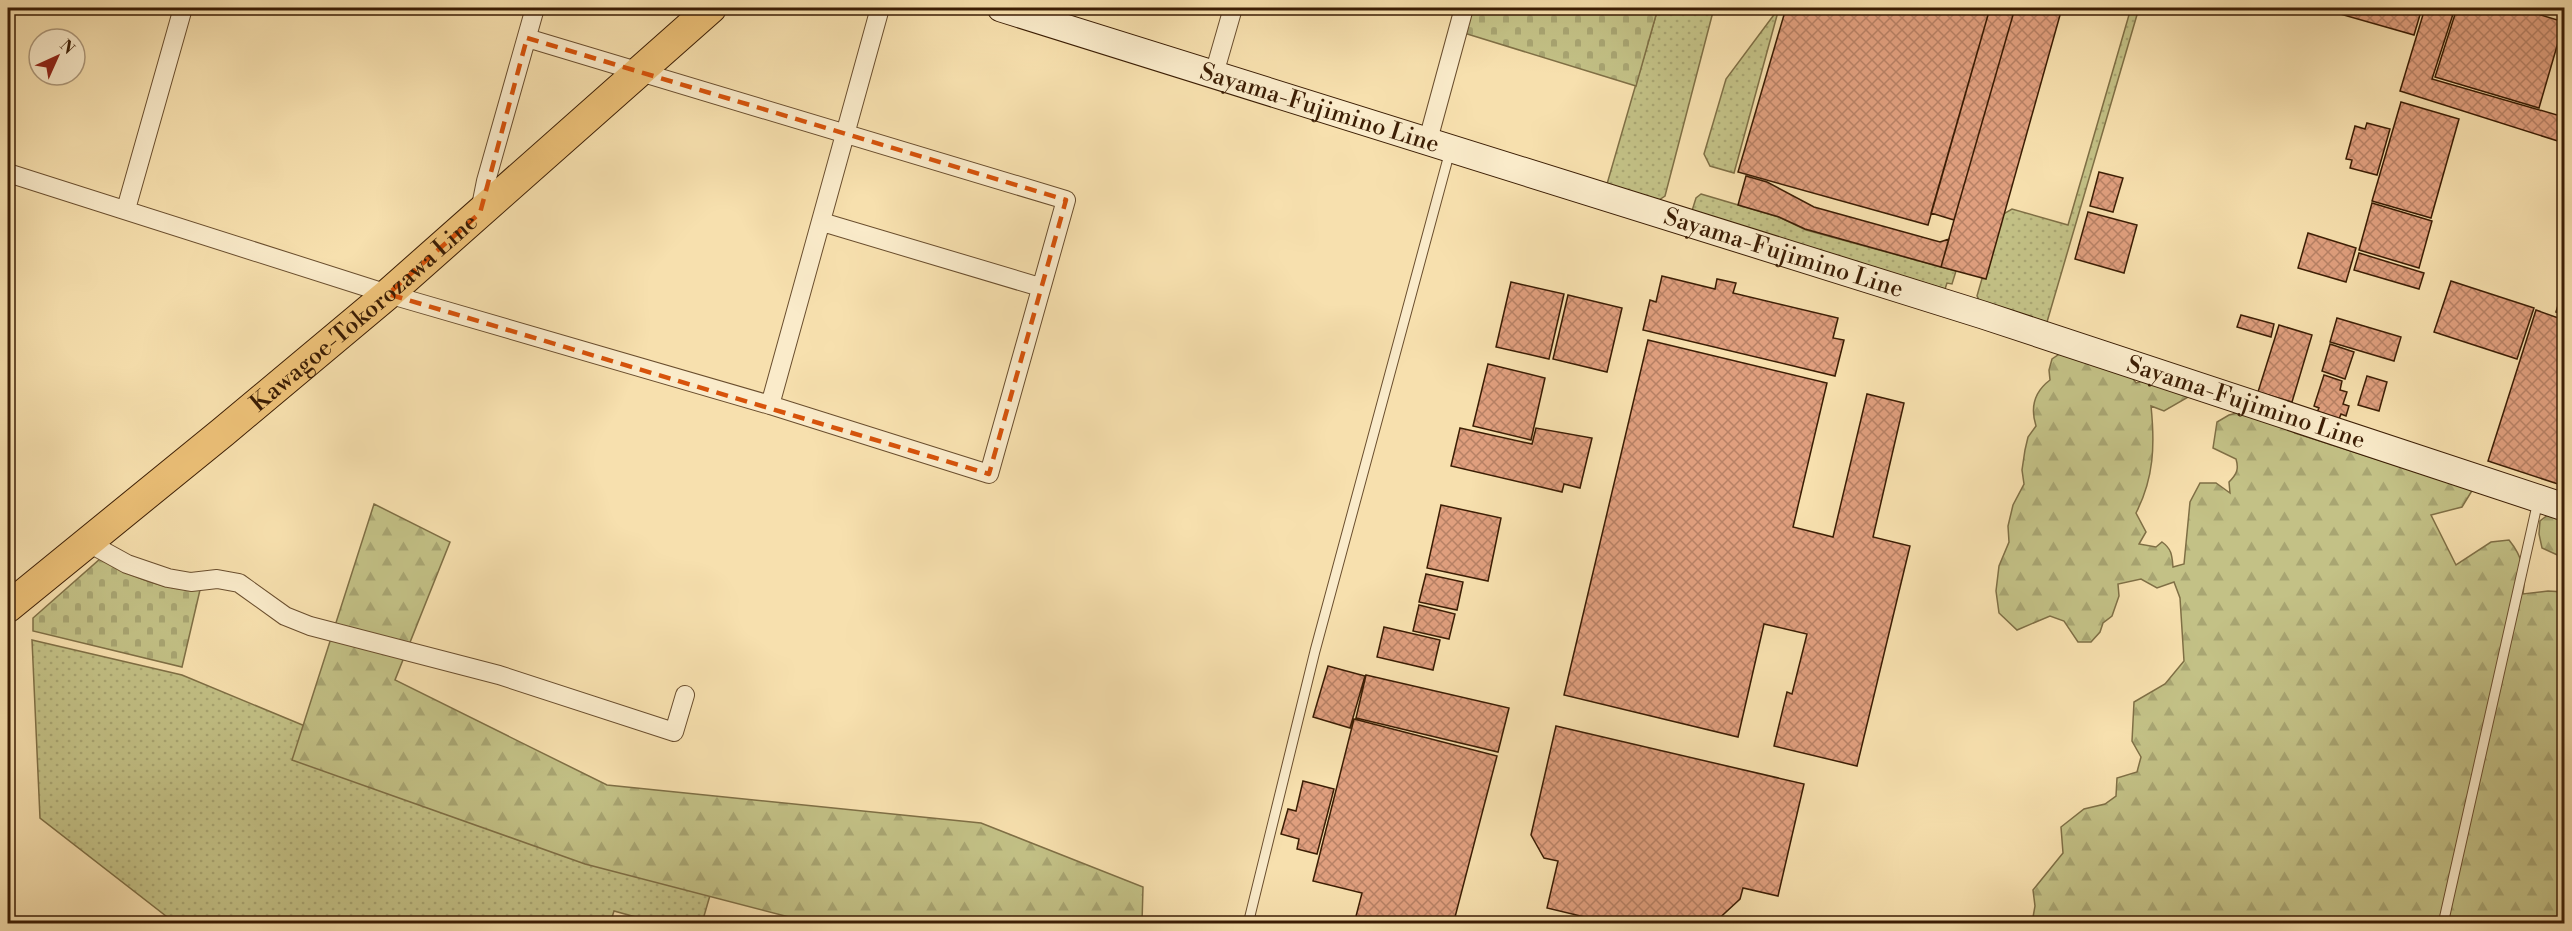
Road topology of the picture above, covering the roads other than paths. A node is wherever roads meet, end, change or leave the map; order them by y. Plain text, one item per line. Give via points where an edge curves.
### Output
1 (183, 8) edge
2 (535, 8) edge
3 (711, 8) edge
4 (880, 8) edge
5 (1001, 8) edge
6 (1233, 8) edge
7 (1464, 8) edge
8 (527, 38) junction
9 (639, 72) junction
10 (1214, 74) junction
11 (845, 134) junction
12 (1439, 144) junction
13 (8, 173) edge
14 (126, 209) junction
15 (480, 213) junction
16 (822, 222) junction
17 (1040, 287) junction
18 (388, 294) junction
19 (770, 405) junction
20 (2539, 499) junction
21 (2565, 507) edge
22 (87, 542) junction
23 (8, 607) edge
24 (685, 695) dead end
25 (1248, 924) edge
26 (2443, 924) edge

1 - 14 street
2 - 8 street
3 - 9 main road, Kawagoe-Tokorozawa Line
4 - 11 street
5 - 10 main road, Sayama-Fujimino Line
6 - 10 street
7 - 12 street
8 - 9 street
8 - 15 street
9 - 11 street
9 - 15 main road, Kawagoe-Tokorozawa Line
10 - 12 main road, Sayama-Fujimino Line
11 - 16 street
11 - 17 street via 1066,200
12 - 20 main road, Sayama-Fujimino Line via 1983,315
12 - 25 lane
13 - 14 street
14 - 18 street
15 - 18 main road, Kawagoe-Tokorozawa Line
16 - 17 street
16 - 19 street
17 - 19 street via 989,474
18 - 19 street
18 - 22 main road, Kawagoe-Tokorozawa Line
20 - 21 main road, Sayama-Fujimino Line
20 - 26 lane
22 - 23 main road, Kawagoe-Tokorozawa Line
22 - 24 street via 127,564 168,578 239,583 285,616 310,627 499,675 674,732

